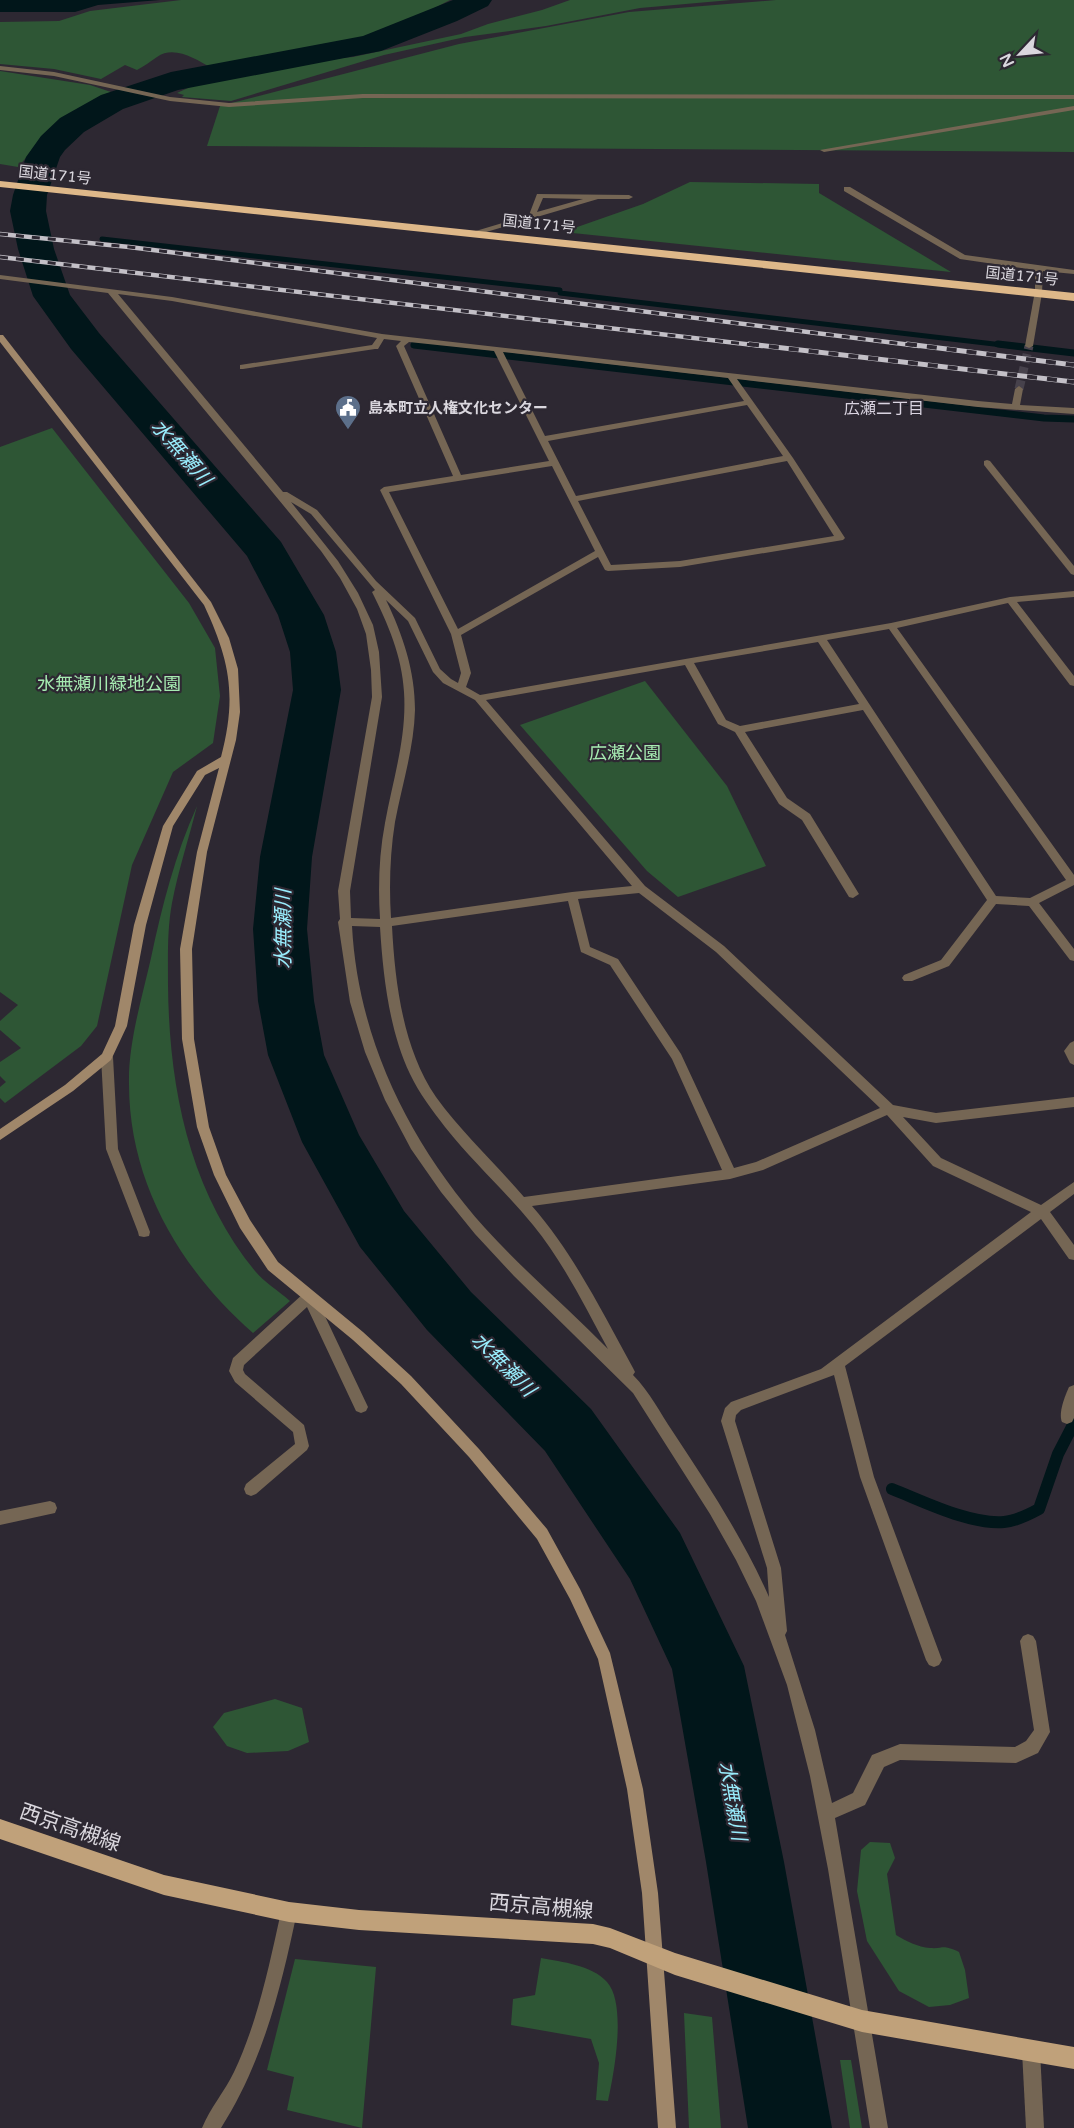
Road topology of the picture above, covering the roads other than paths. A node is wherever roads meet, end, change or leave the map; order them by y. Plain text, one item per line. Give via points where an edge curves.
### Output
1 (0, 68) edge
2 (1074, 97) edge
3 (1074, 108) edge
4 (824, 150) dead end
5 (0, 184) edge
6 (847, 189) dead end
7 (598, 197) junction
8 (629, 197) dead end
9 (532, 216) junction
10 (473, 233) junction
11 (1039, 268) junction
12 (1074, 272) edge
13 (0, 277) edge
14 (110, 290) junction
15 (1038, 293) junction
16 (1074, 297) edge
17 (382, 336) junction
18 (0, 337) edge
19 (408, 338) junction
20 (1029, 346) tunnel mouth
21 (497, 350) junction
22 (243, 367) dead end
23 (731, 376) junction
24 (1018, 389) tunnel mouth
25 (750, 402) junction
26 (1016, 406) junction
27 (1074, 411) edge
28 (542, 439) junction
29 (789, 458) junction
30 (555, 463) junction
31 (987, 463) dead end
32 (458, 478) junction
33 (276, 489) junction
34 (573, 499) junction
35 (600, 552) junction
36 (1074, 572) edge
37 (372, 584) junction
38 (1074, 594) edge
39 (1010, 600) junction
40 (891, 626) junction
41 (456, 634) junction
42 (821, 639) junction
43 (687, 661) junction
44 (1074, 683) edge
45 (461, 687) junction
46 (479, 698) junction
47 (865, 706) junction
48 (739, 730) junction
49 (226, 759) junction
50 (1073, 880) edge
51 (640, 889) junction
52 (853, 894) dead end
53 (572, 896) junction
54 (993, 900) junction
55 (1032, 902) junction
56 (344, 922) junction
57 (384, 923) junction
58 (1074, 957) edge
59 (908, 978) dead end
60 (1074, 1046) edge
61 (107, 1058) junction
62 (1074, 1060) edge
63 (1074, 1102) edge
64 (889, 1109) junction
65 (0, 1135) edge
66 (730, 1174) junction
67 (1074, 1187) edge
68 (522, 1202) junction
69 (1043, 1212) junction
70 (144, 1232) dead end
71 (1074, 1255) edge
72 (309, 1297) junction
73 (838, 1365) junction
74 (638, 1389) junction
75 (1074, 1391) edge
76 (361, 1407) dead end
77 (1067, 1418) dead end
78 (251, 1489) dead end
79 (50, 1508) dead end
80 (0, 1518) edge
81 (780, 1639) junction
82 (1028, 1641) dead end
83 (934, 1660) dead end
84 (826, 1814) junction
85 (0, 1829) edge
86 (289, 1912) junction
87 (653, 1955) junction
88 (854, 2018) junction
89 (1031, 2051) junction
90 (1074, 2058) edge
91 (211, 2128) edge
92 (667, 2128) edge
93 (879, 2128) edge
94 (1035, 2128) edge

1 - 2 street via 54,74 170,99 229,105 374,96
3 - 4 street
5 - 10 highway, 国道171号
6 - 11 street via 963,257
7 - 8 street
7 - 9 street
7 - 9 street via 540,196
9 - 10 street
10 - 15 highway, 国道171号
11 - 12 street
11 - 15 street
13 - 14 street
14 - 17 street
14 - 33 street
15 - 16 highway, 国道171号
15 - 20 street
17 - 19 street
17 - 22 street via 375,347
18 - 49 street via 208,604 224,638 232,669 235,712
19 - 21 street
19 - 32 street via 400,346
21 - 23 street
21 - 28 street
23 - 25 street
23 - 26 street
24 - 26 street
25 - 28 street
25 - 29 street
26 - 27 street
28 - 30 street
29 - 34 street
29 - 35 street via 840,538 680,564 608,568
30 - 32 street
30 - 34 street
31 - 36 street
32 - 41 street via 384,490
33 - 37 street via 314,512
33 - 56 street via 355,594 369,626 377,667 377,697 344,891
34 - 35 street
35 - 41 street
37 - 45 street via 412,621 436,670
37 - 57 street via 396,628 408,675 411,709 388,832
38 - 39 street
39 - 40 street
39 - 44 street
40 - 42 street
40 - 50 street
41 - 45 street via 466,673
42 - 43 street
42 - 47 street
43 - 46 street
43 - 48 street via 722,722
45 - 46 street
46 - 51 street
47 - 48 street
47 - 54 street
48 - 52 street via 783,801 806,817
49 - 61 street via 201,773 168,825 140,925 121,1026
49 - 72 street via 202,852 186,949 188,1039 203,1126 220,1175 245,1224 273,1266
50 - 55 street
51 - 53 street
51 - 64 street via 720,949
53 - 57 street
53 - 66 street via 585,949 614,962 677,1057
54 - 55 street
54 - 59 street via 945,963
55 - 58 street
56 - 57 street
56 - 74 street via 353,989 365,1036 381,1082 404,1129 473,1223
57 - 68 street via 398,1016 416,1075 448,1120
60 - 62 street via 1070,1051
61 - 65 street
61 - 70 street via 112,1149
63 - 64 street via 936,1118
64 - 66 street via 759,1166
64 - 69 street via 937,1162
66 - 68 street
67 - 69 street
68 - 74 street via 556,1246
69 - 71 street
69 - 73 street
72 - 76 street
72 - 78 street via 238,1362 236,1371 240,1378 299,1429 302,1446
72 - 87 street via 406,1380 474,1453 542,1534 575,1594 604,1658 635,1789 650,1893
73 - 81 street via 736,1406 728,1421 774,1568
73 - 83 street via 867,1477
74 - 81 street via 710,1500
75 - 77 street
79 - 80 street
81 - 84 street via 803,1710
82 - 84 street via 1041,1732 1032,1747 1016,1755 900,1752 878,1761 859,1799
84 - 88 street
85 - 86 main road, 西京高槻線 via 164,1885
86 - 87 main road, 西京高槻線 via 593,1934
86 - 91 street via 260,2032 228,2103
87 - 88 main road, 西京高槻線
87 - 92 street
88 - 89 main road, 西京高槻線
88 - 93 street
89 - 90 main road, 西京高槻線
89 - 94 street

